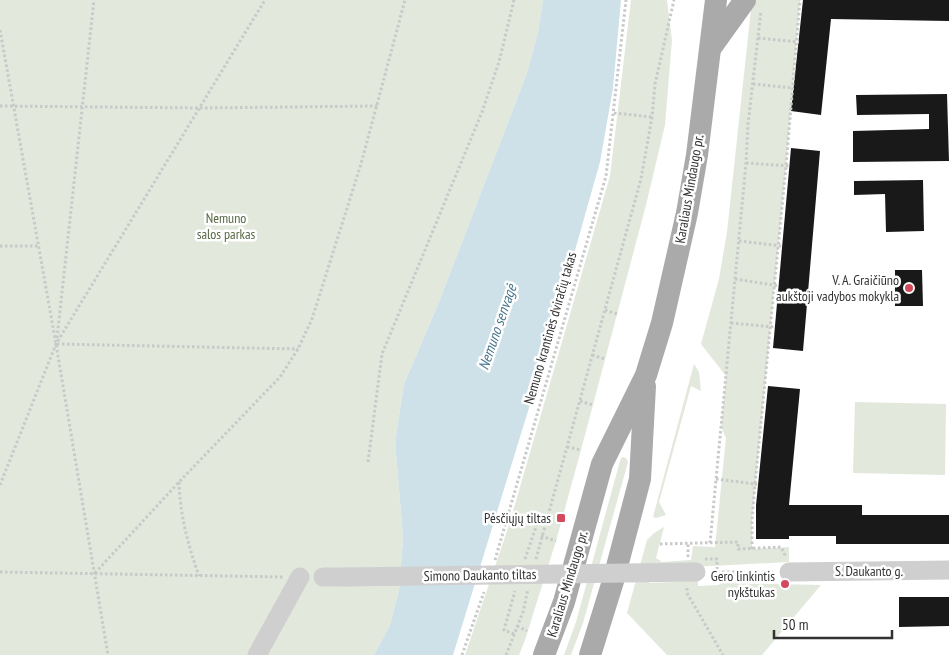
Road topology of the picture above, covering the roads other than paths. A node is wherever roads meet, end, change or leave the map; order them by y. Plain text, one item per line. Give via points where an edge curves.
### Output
1 (716, 0) edge
2 (753, 5) edge
3 (710, 49) junction
4 (646, 375) junction
5 (949, 570) edge
6 (789, 572) road end
7 (300, 577) road end
8 (323, 577) dead end
9 (692, 578) road end
10 (256, 655) edge
11 (544, 655) edge
12 (590, 655) edge

1 - 3 main road, Karaliaus Mindaugo pr.
2 - 3 main road
3 - 4 main road, Karaliaus Mindaugo pr. via 687,212 662,323
4 - 11 main road, Karaliaus Mindaugo pr. via 602,464 564,602
4 - 12 main road, Karaliaus Mindaugo pr. via 640,479
5 - 6 street, S. Daukanto g.
7 - 10 street
8 - 9 street, Simono Daukanto tiltas, bridge via 528,574

